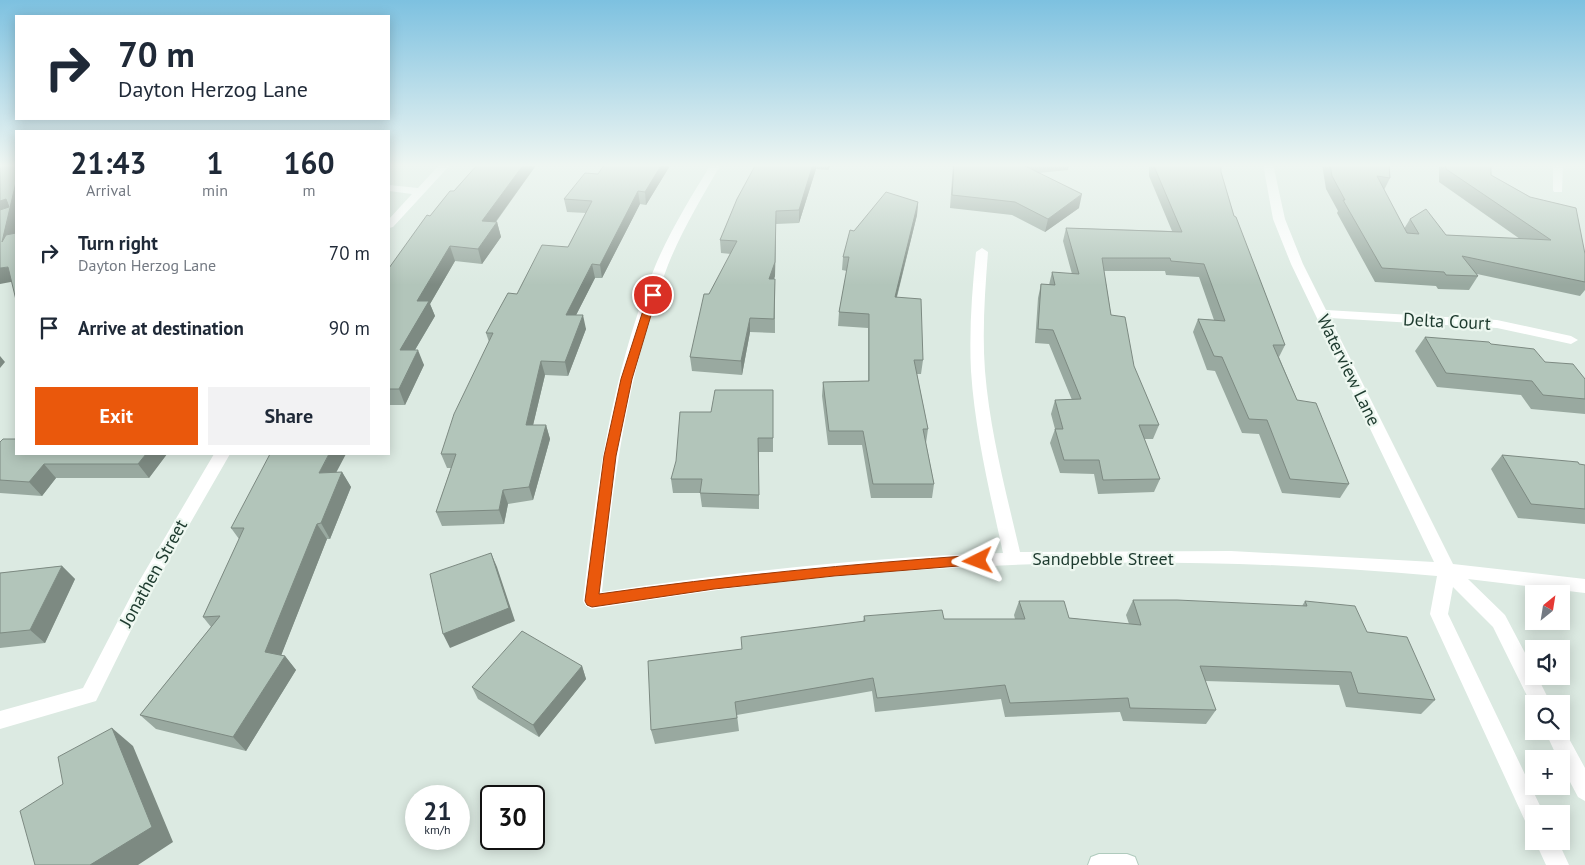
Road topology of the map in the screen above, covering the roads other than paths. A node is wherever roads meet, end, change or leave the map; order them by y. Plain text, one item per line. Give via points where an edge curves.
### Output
1 (407, 204) edge
2 (692, 204) edge
3 (1276, 204) edge
4 (390, 224) edge
5 (982, 252) dead end
6 (1322, 314) junction
7 (1571, 340) dead end
8 (221, 455) edge
9 (1014, 559) junction
10 (1447, 570) junction
11 (1585, 586) edge
12 (1536, 695) edge
13 (0, 720) edge
14 (1560, 740) edge
15 (1585, 790) edge
16 (1529, 805) edge
17 (1550, 850) edge
18 (1099, 865) edge
19 (1126, 865) edge
20 (1558, 865) edge

1 - 4 street
2 - 9 street, Sandpebble Street via 646,313 627,379 610,456 592,601 714,583 873,566
3 - 6 street, Waterview Lane via 1297,264
5 - 9 street via 977,305 978,371 988,448
6 - 7 street, Delta Court via 1497,324
6 - 10 street, Waterview Lane
8 - 13 street, Jonathen Street via 140,595 89,695
9 - 10 street, Sandpebble Street via 1144,557 1296,561
10 - 11 street, Sandpebble Street
10 - 12 street, Waterview Lane via 1499,621
10 - 16 street via 1439,614
14 - 15 street
17 - 20 street
18 - 19 street

